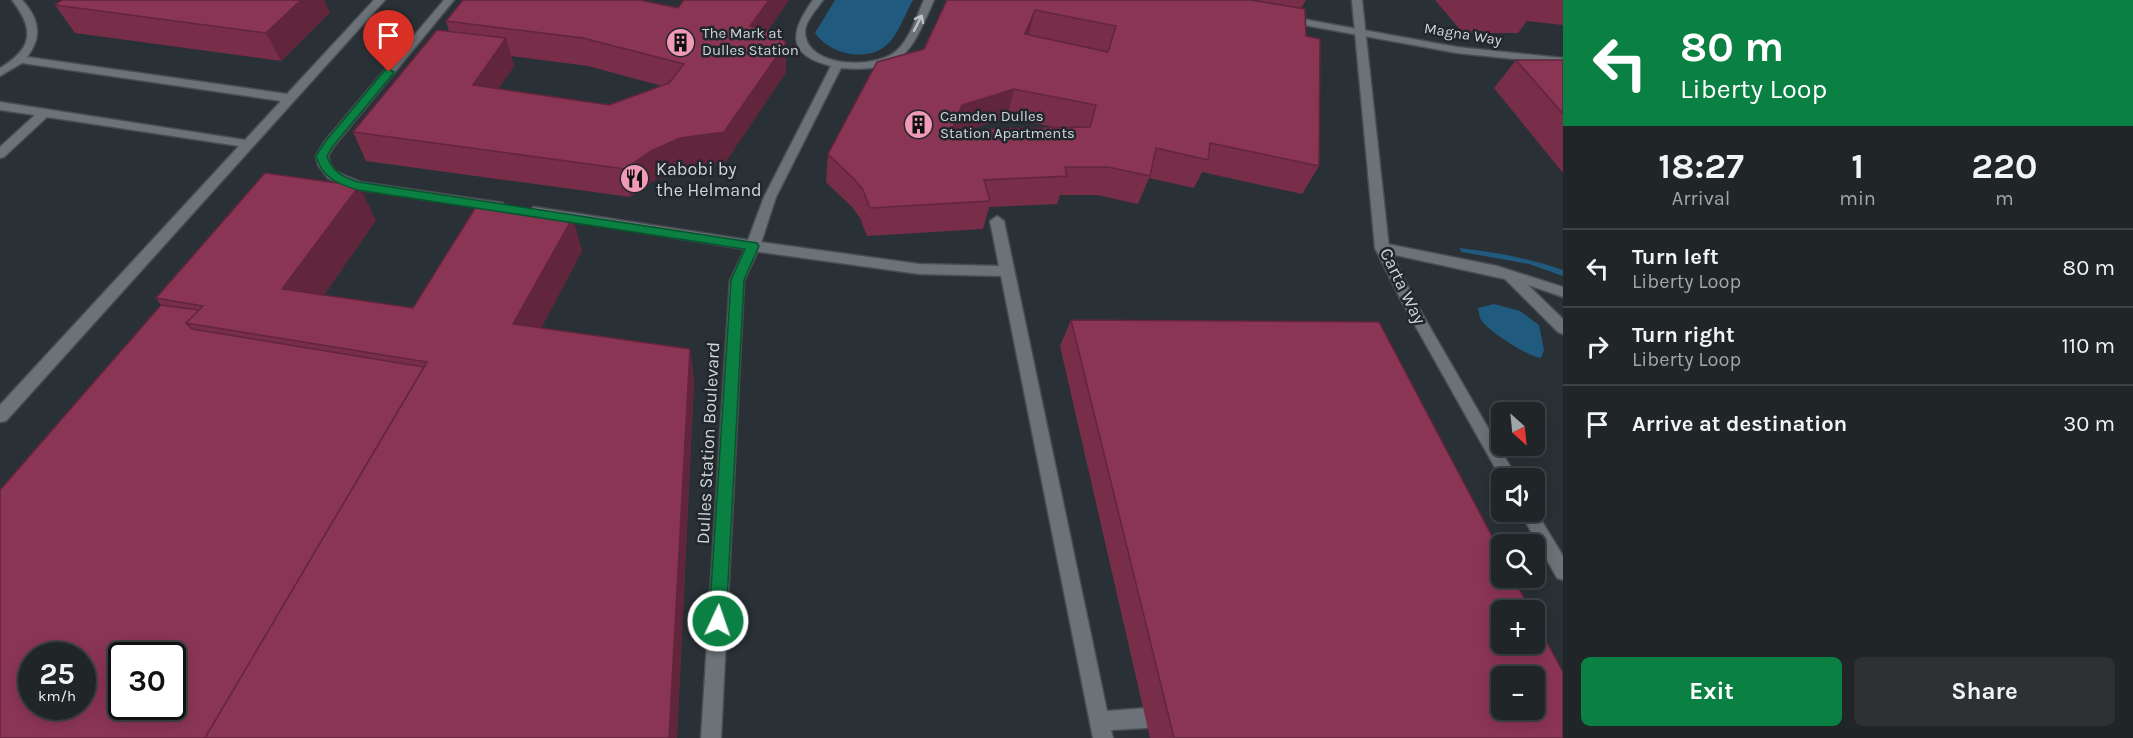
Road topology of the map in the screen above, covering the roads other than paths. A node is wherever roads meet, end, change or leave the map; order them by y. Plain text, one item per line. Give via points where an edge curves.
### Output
1 (17, 0) edge
2 (380, 0) edge
3 (449, 0) edge
4 (818, 0) edge
5 (929, 0) edge
6 (1357, 0) edge
7 (1270, 16) edge
8 (1359, 31) junction
9 (20, 59) junction
10 (1563, 61) edge
11 (837, 65) junction
12 (0, 74) edge
13 (288, 98) junction
14 (0, 106) edge
15 (45, 112) junction
16 (248, 144) junction
17 (0, 154) edge
18 (996, 221) dead end
19 (753, 246) junction
20 (1382, 248) junction
21 (1007, 271) junction
22 (1509, 275) junction
23 (1563, 292) edge
24 (1563, 328) edge
25 (0, 417) edge
26 (1503, 468) edge
27 (1534, 522) edge
28 (1563, 572) edge
29 (1146, 718) dead end
30 (1101, 730) edge
31 (711, 738) edge

1 - 9 street via 27,12 33,33 28,50
2 - 13 street
3 - 19 street via 329,144 322,156 332,175 358,186
4 - 11 street via 801,27 802,45 812,55
11 -> 5 street via 857,67 898,56
6 - 8 street, Carta Way
7 - 8 street, Magna Way
8 - 10 street, Magna Way via 1457,50
8 - 20 street, Carta Way
9 - 12 street
9 - 13 street
11 - 19 street, Dulles Station Boulevard via 770,197
13 - 16 street
14 - 15 street
15 - 16 street
15 - 17 street
16 - 25 street
18 - 21 street
19 - 21 street via 919,269
19 - 31 street, Dulles Station Boulevard via 737,280
20 - 22 street
20 - 26 street, Carta Way
21 - 30 street
22 - 23 street
22 - 24 street
27 - 28 street
29 - 30 street

